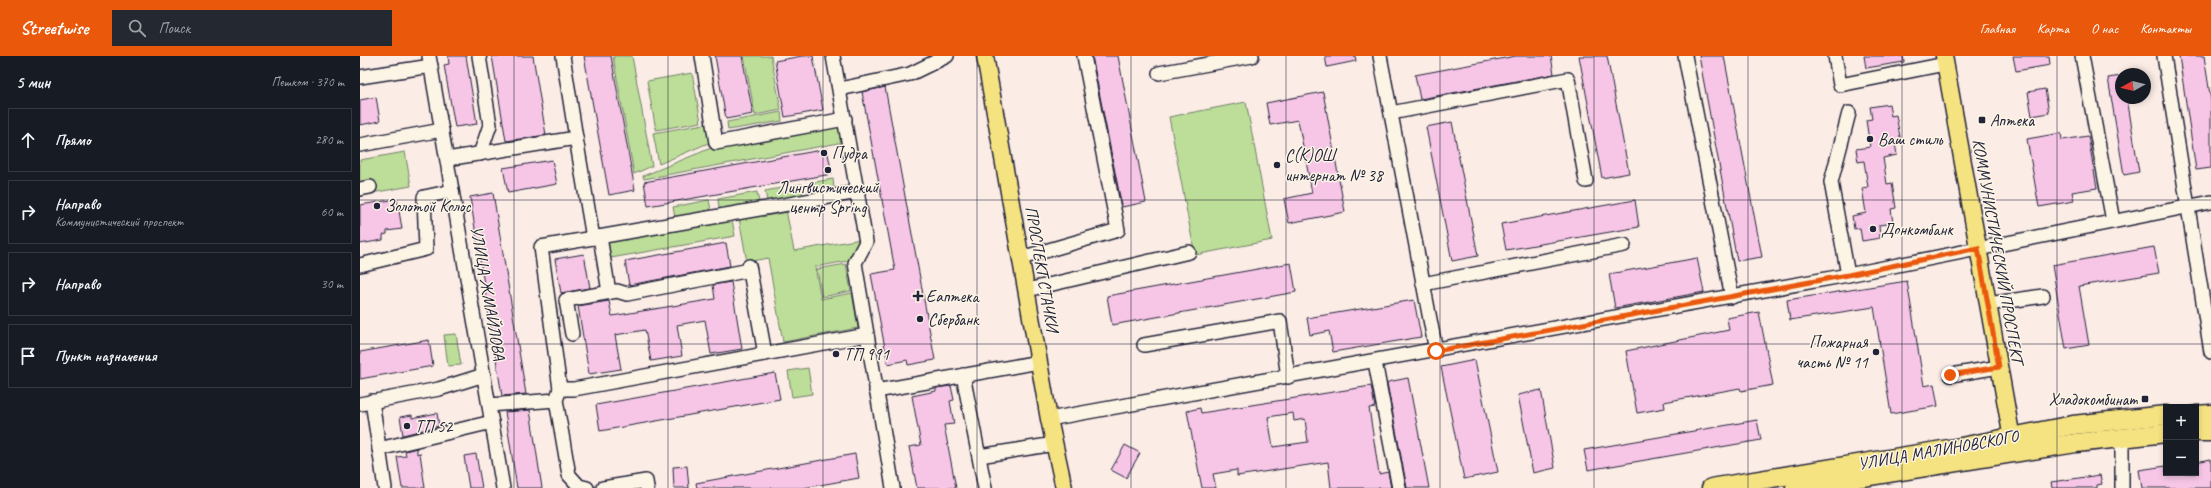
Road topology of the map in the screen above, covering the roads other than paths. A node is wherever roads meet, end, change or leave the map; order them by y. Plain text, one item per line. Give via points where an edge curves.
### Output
1 (479, 56) edge
2 (563, 56) edge
3 (702, 56) edge
4 (833, 56) edge
5 (946, 56) edge
6 (985, 56) edge
7 (1084, 56) edge
8 (1252, 56) edge
9 (1380, 56) edge
10 (1685, 56) edge
11 (1835, 56) edge
12 (2082, 56) edge
13 (2164, 56) edge
14 (1944, 60) edge
15 (430, 61) edge
16 (1159, 73) dead end
17 (360, 77) edge
18 (840, 89) junction
19 (1391, 113) junction
20 (1849, 113) dead end
21 (845, 119) junction
22 (442, 130) junction
23 (576, 138) junction
24 (360, 145) edge
25 (480, 154) junction
26 (447, 159) junction
27 (1586, 180) dead end
28 (452, 191) junction
29 (858, 192) junction
30 (2211, 202) edge
31 (2187, 207) junction
32 (2113, 221) junction
33 (596, 238) junction
34 (1624, 245) dead end
35 (1978, 248) junction
36 (1189, 252) dead end
37 (1021, 258) junction
38 (360, 265) edge
39 (1848, 275) junction
40 (1423, 284) junction
41 (1027, 290) junction
42 (609, 292) junction
43 (2043, 296) dead end
44 (1732, 297) junction
45 (1988, 304) junction
46 (572, 334) dead end
47 (867, 335) junction
48 (1144, 345) dead end
49 (1436, 351) junction
50 (2211, 352) edge
51 (765, 354) junction
52 (1039, 362) junction
53 (1375, 362) junction
54 (1999, 367) junction
55 (484, 375) junction
56 (964, 375) junction
57 (1950, 375) dead end
58 (1288, 377) junction
59 (876, 391) junction
60 (558, 395) junction
61 (366, 402) edge
62 (490, 405) junction
63 (2211, 414) edge
64 (2163, 415) edge
65 (2199, 415) edge
66 (1049, 419) junction
67 (492, 422) junction
68 (2199, 432) edge
69 (2211, 432) edge
70 (2163, 433) edge
71 (2122, 438) junction
72 (1055, 444) junction
73 (2013, 445) junction
74 (379, 450) junction
75 (979, 456) junction
76 (385, 488) edge
77 (504, 488) edge
78 (587, 488) edge
79 (603, 488) edge
80 (647, 488) edge
81 (893, 488) edge
82 (985, 488) edge
83 (1064, 488) edge
84 (1399, 488) edge
85 (1711, 488) edge
86 (1795, 488) edge
87 (2122, 488) edge

1 - 25 street via 490,125
2 - 23 street
3 - 21 street via 716,143
4 - 18 street
5 - 18 street via 910,74
6 - 37 main road, ПРОСПЕКТ СТАЧКИ
7 - 37 street via 1118,230
8 - 16 street
9 - 19 street
10 - 44 street
11 - 14 street via 1840,85
12 - 32 street
13 - 31 street
14 - 35 main road, КОММУНИСТИЧЕСКИЙ ПРОСПЕКТ
15 - 17 street
15 - 22 street, УЛИЦА ЖМАЙЛОВА
18 - 21 street
19 - 27 street via 1568,79
19 - 40 street
20 - 39 street via 1831,182
21 - 29 street
22 - 24 street
22 - 26 street, УЛИЦА ЖМАЙЛОВА
23 - 25 street
23 - 33 street
25 - 26 street
26 - 28 street, УЛИЦА ЖМАЙЛОВА
28 - 38 street via 424,197 426,249
28 - 55 street, УЛИЦА ЖМАЙЛОВА
29 - 33 street
29 - 47 street via 866,242 855,263
30 - 31 street
31 - 32 street
31 - 50 street
32 - 35 street
33 - 42 street
33 - 60 street via 541,247
34 - 40 street
35 - 39 street
35 - 45 main road, КОММУНИСТИЧЕСКИЙ ПРОСПЕКТ
36 - 41 street
37 - 41 main road, ПРОСПЕКТ СТАЧКИ
39 - 44 street
40 - 49 street
41 - 52 main road, ПРОСПЕКТ СТАЧКИ
42 - 46 street via 566,300
42 - 51 street via 627,294 750,268
43 - 45 street
44 - 49 street
45 - 54 main road, КОММУНИСТИЧЕСКИЙ ПРОСПЕКТ
47 - 51 street
47 - 59 street
48 - 58 street via 1280,321
49 - 53 street
51 - 60 street via 574,389
52 - 56 street
52 - 66 main road, ПРОСПЕКТ СТАЧКИ
53 - 58 street
53 - 84 street
54 - 57 street
54 - 73 main road, КОММУНИСТИЧЕСКИЙ ПРОСПЕКТ
55 - 61 street via 440,389
55 - 62 street, УЛИЦА ЖМАЙЛОВА
56 - 59 street
56 - 75 street
58 - 66 street
59 - 81 street
60 - 62 street
60 - 78 street via 569,475 579,486
61 - 74 street
62 - 67 street, УЛИЦА ЖМАЙЛОВА
63 - 65 highway
64 - 73 highway, УЛИЦА МАЛИНОВСКОГО via 2073,425
66 - 72 main road, ПРОСПЕКТ СТАЧКИ
67 - 74 street
67 - 77 street, УЛИЦА ЖМАЙЛОВА
68 - 69 highway
70 - 71 highway, УЛИЦА МАЛИНОВСКОГО
71 - 73 highway, УЛИЦА МАЛИНОВСКОГО
71 - 87 street
72 - 75 street
72 - 83 main road, ПРОСПЕКТ СТАЧКИ
73 - 85 highway, УЛИЦА МАЛИНОВСКОГО
73 - 86 highway, УЛИЦА МАЛИНОВСКОГО
74 - 76 street
75 - 82 street
79 - 80 street via 646,481

